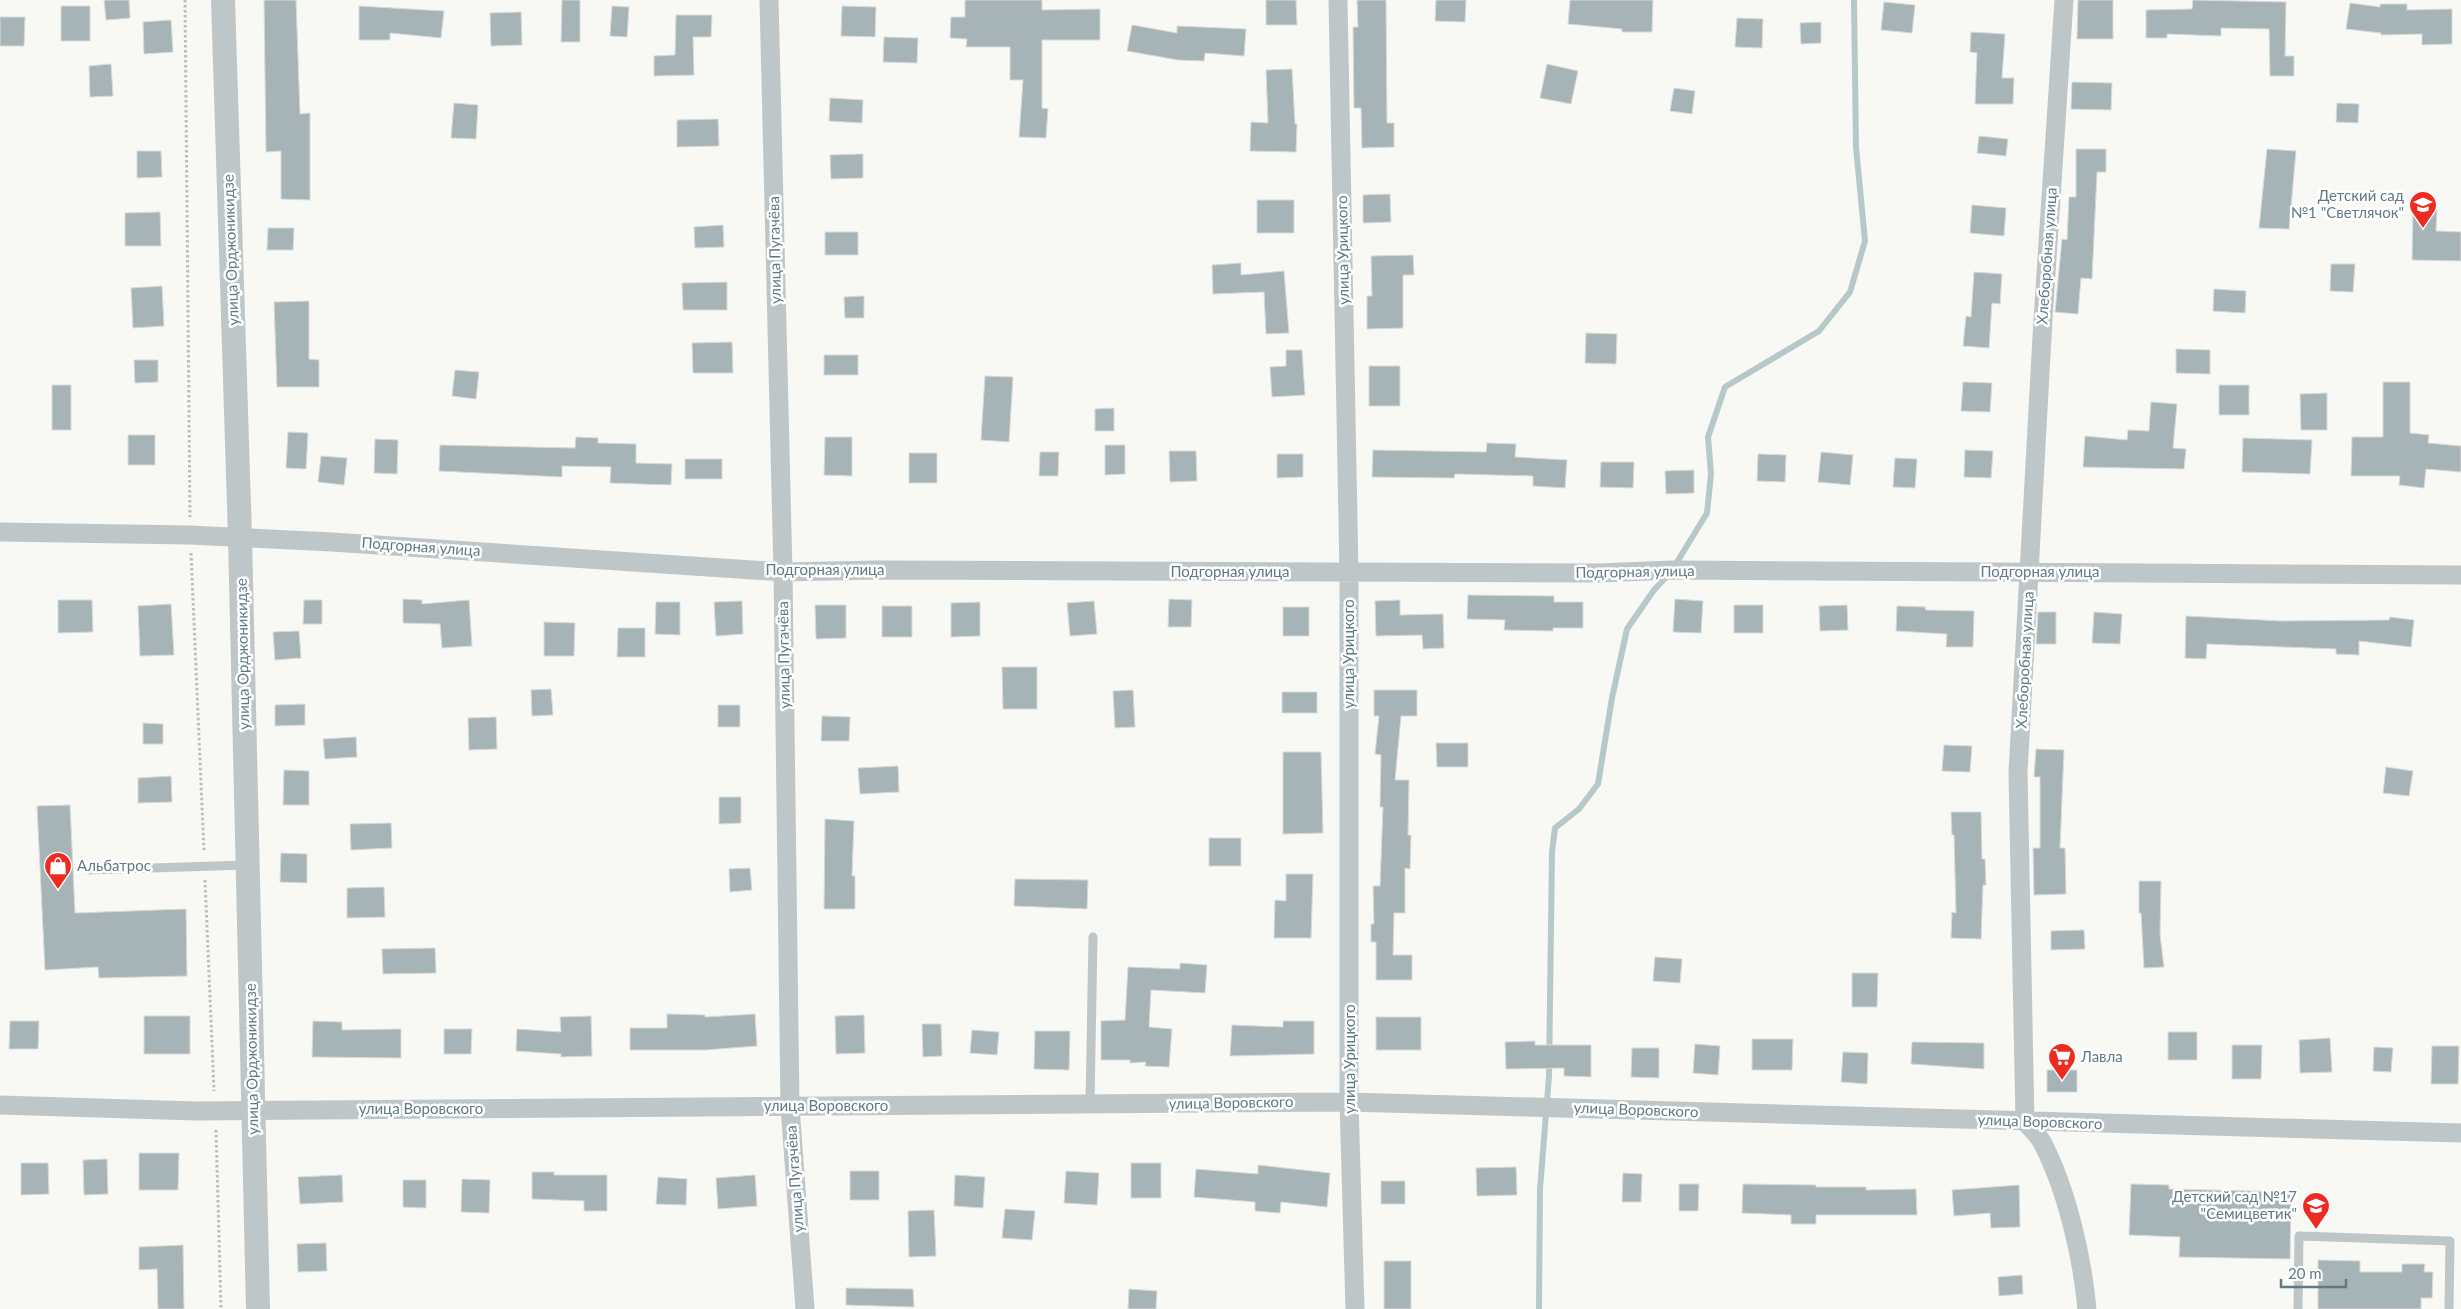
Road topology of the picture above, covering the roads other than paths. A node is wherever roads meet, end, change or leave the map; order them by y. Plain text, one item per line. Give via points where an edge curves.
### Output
1 (223, 0) edge
2 (769, 0) edge
3 (1338, 0) edge
4 (2064, 0) edge
5 (0, 532) edge
6 (240, 537) junction
7 (783, 572) junction
8 (2030, 572) junction
9 (1350, 573) junction
10 (2461, 575) edge
11 (247, 865) junction
12 (89, 870) dead end
13 (1093, 937) dead end
14 (1350, 1102) junction
15 (1090, 1104) junction
16 (0, 1105) edge
17 (790, 1107) junction
18 (253, 1110) junction
19 (2025, 1122) junction
20 (2461, 1133) edge
21 (258, 1309) edge
22 (805, 1309) edge
23 (1356, 1309) edge
24 (2087, 1309) edge
25 (2298, 1309) edge
26 (2449, 1309) edge

1 - 6 street, улица Орджоникидзе
2 - 7 street, улица Пугачёва
3 - 9 street, улица Урицкого
4 - 8 street, Хлеборобная улица
5 - 6 street, Подгорная улица
6 - 7 street, Подгорная улица
6 - 11 street, улица Орджоникидзе
7 - 9 street, Подгорная улица
7 - 17 street, улица Пугачёва
8 - 9 street, Подгорная улица via 1672,570
8 - 10 street, Подгорная улица
8 - 19 street, Хлеборобная улица via 2018,772
9 - 14 street, улица Урицкого
11 - 12 lane
11 - 18 street, улица Орджоникидзе
13 - 15 lane
14 - 15 street, улица Воровского
14 - 19 street, улица Воровского
14 - 23 street, улица Урицкого
15 - 17 street, улица Воровского
16 - 18 street, улица Воровского
17 - 18 street, улица Воровского
17 - 22 street, улица Пугачёва
18 - 21 street, улица Орджоникидзе
19 - 20 street, улица Воровского
19 - 24 street via 2042,1141 2061,1189
25 - 26 lane via 2299,1236 2450,1241

